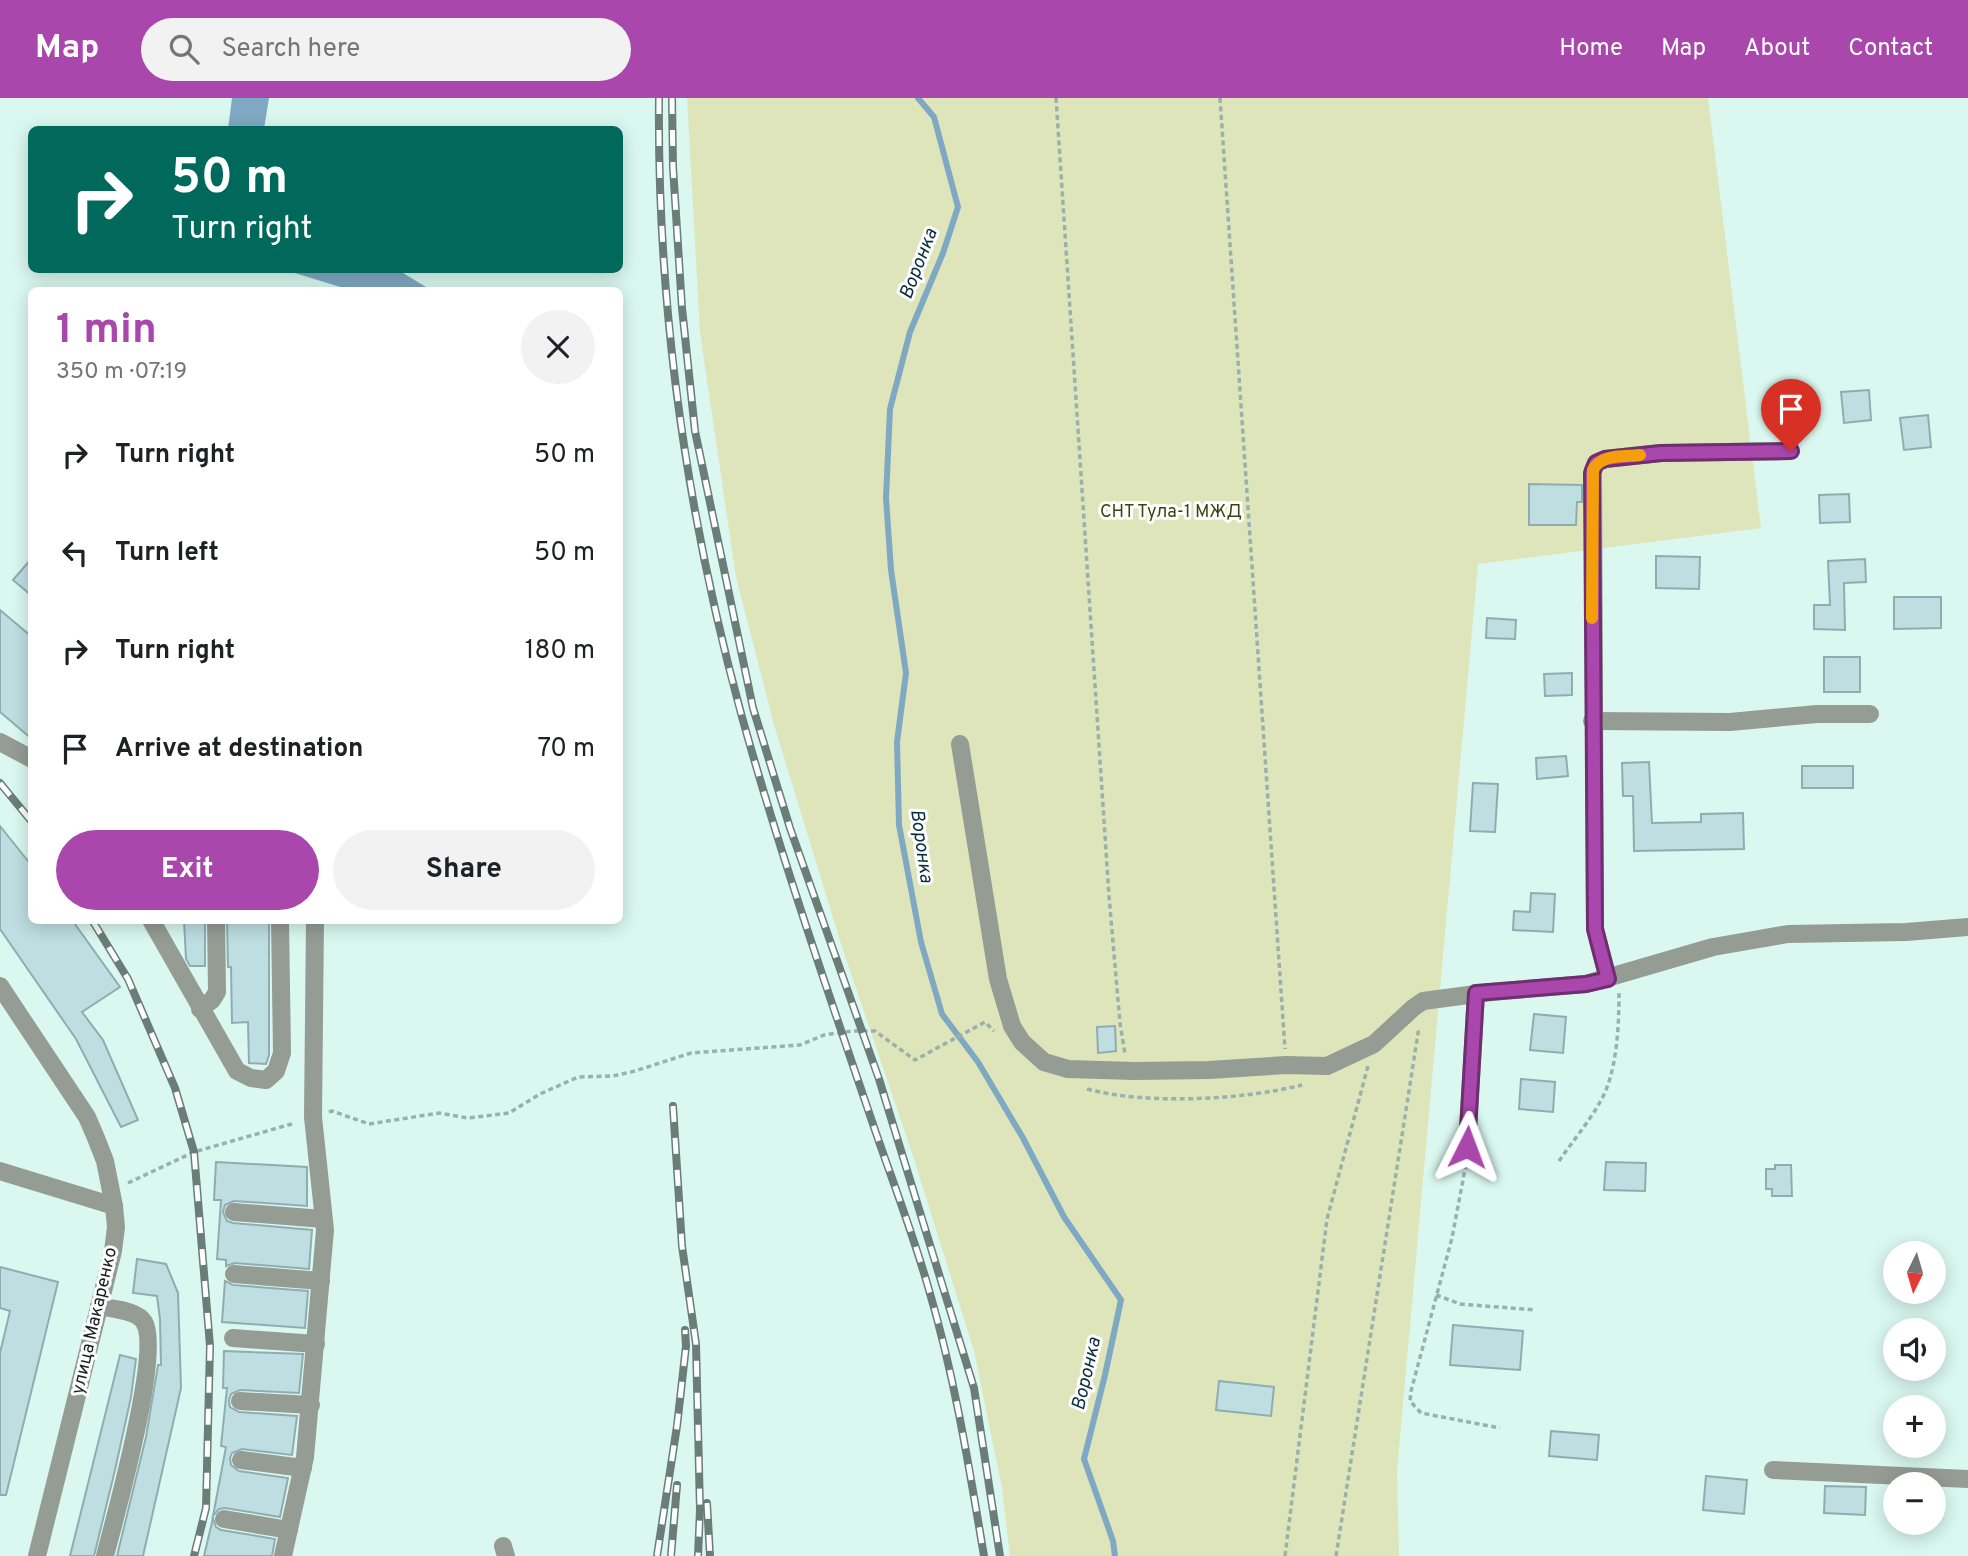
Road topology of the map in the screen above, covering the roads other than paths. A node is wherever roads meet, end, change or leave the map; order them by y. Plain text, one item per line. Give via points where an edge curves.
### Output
1 (1791, 451) dead end
2 (1870, 714) dead end
3 (1592, 721) junction
4 (0, 742) edge
5 (960, 744) dead end
6 (28, 757) edge
7 (153, 924) edge
8 (216, 924) edge
9 (280, 924) edge
10 (315, 924) edge
11 (1968, 927) edge
12 (1614, 977) junction
13 (0, 986) edge
14 (1476, 993) junction
15 (200, 1009) junction
16 (1467, 1147) road end
17 (0, 1171) edge
18 (112, 1199) junction
19 (234, 1212) dead end
20 (323, 1219) junction
21 (234, 1274) dead end
22 (321, 1282) junction
23 (99, 1306) junction
24 (233, 1338) dead end
25 (316, 1344) junction
26 (240, 1401) dead end
27 (311, 1405) junction
28 (241, 1460) dead end
29 (303, 1468) junction
30 (1773, 1470) dead end
31 (1968, 1479) edge
32 (224, 1519) dead end
33 (289, 1530) junction
34 (37, 1556) edge
35 (105, 1556) edge
36 (283, 1556) edge

1 - 3 street via 1661,453 1596,463 1592,473
2 - 3 street via 1730,722
3 - 12 street via 1595,929
4 - 6 street
5 - 14 street via 998,979 1012,1026 1028,1050 1044,1062 1068,1069 1134,1071 1327,1066 1374,1044 1423,1001
7 - 15 street
8 - 15 street via 217,992
9 - 15 street via 282,1053 276,1071 266,1080 237,1071
10 - 20 street via 313,1117
11 - 12 street via 1906,933 1788,934 1713,947
12 - 14 street via 1586,984
13 - 18 street, улица Макаренко via 87,1117 105,1161
14 - 16 street
17 - 18 street
18 - 23 street, улица Макаренко via 116,1227
19 - 20 street
20 - 22 street
21 - 22 street
22 - 25 street
23 - 34 street, улица Макаренко
23 - 35 street via 138,1316 150,1340 132,1447
24 - 25 street
25 - 27 street
26 - 27 street
27 - 29 street
28 - 29 street
29 - 33 street
30 - 31 street
32 - 33 street
33 - 36 street

